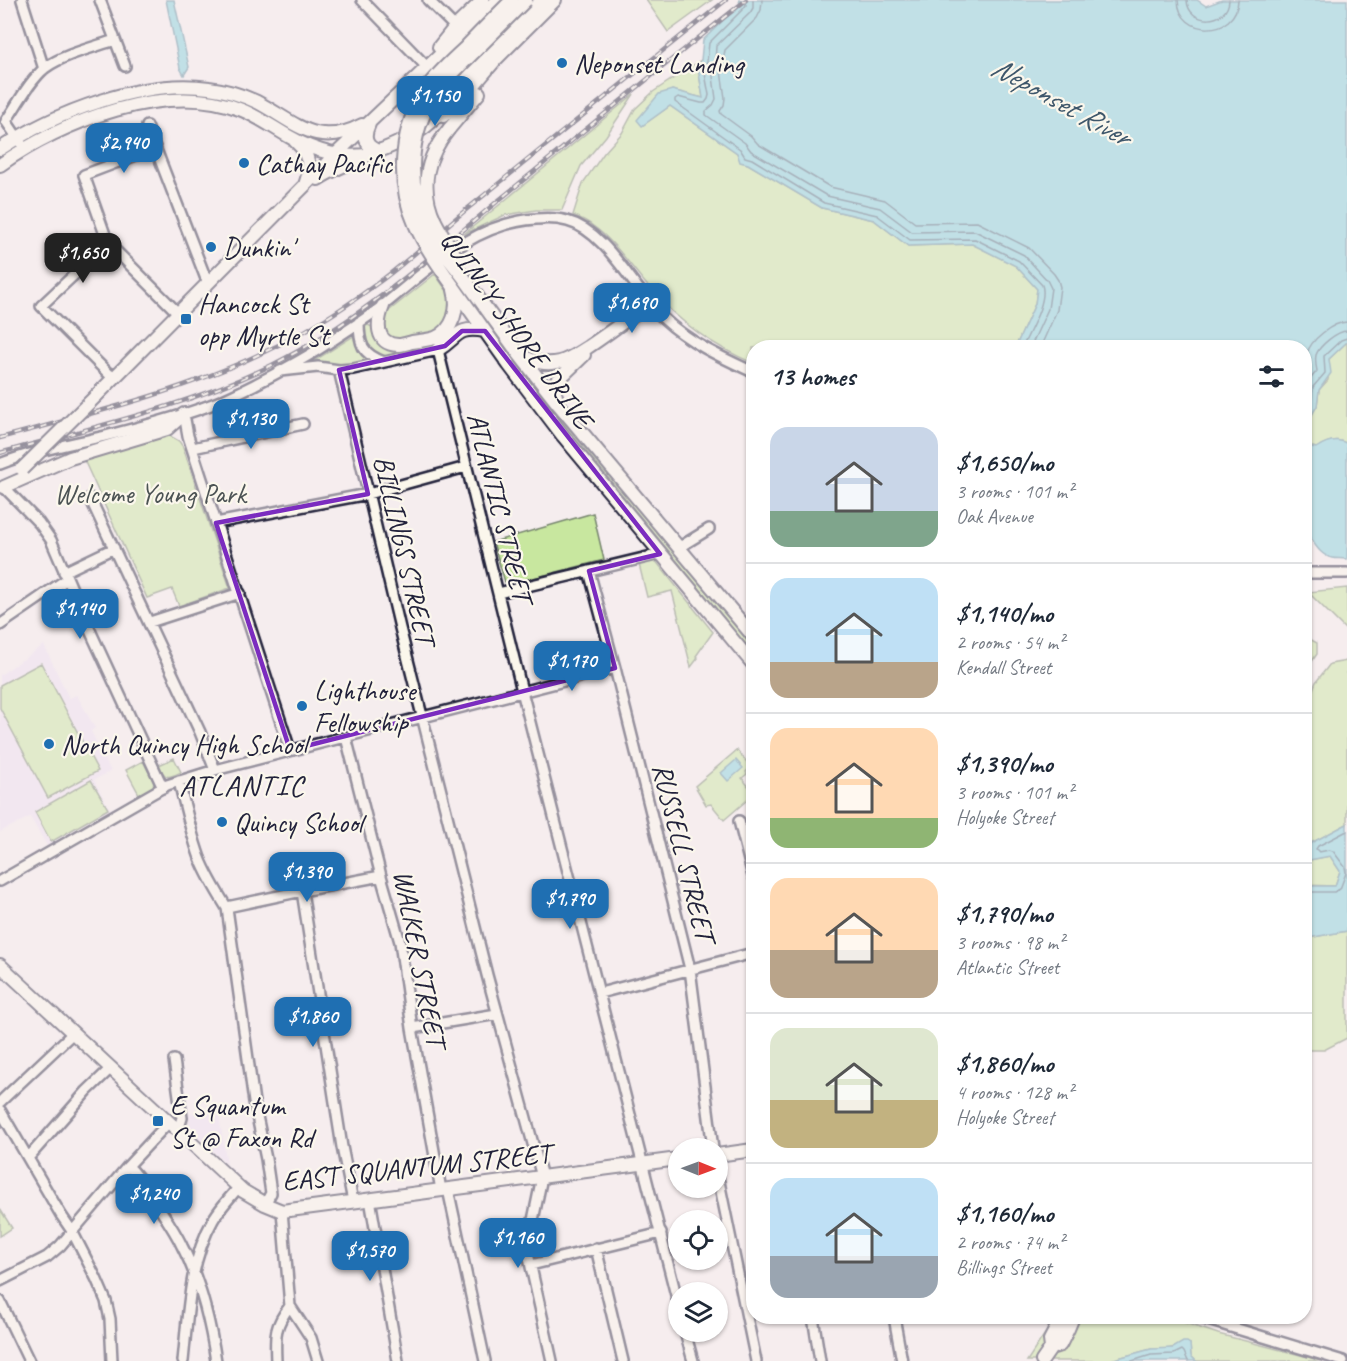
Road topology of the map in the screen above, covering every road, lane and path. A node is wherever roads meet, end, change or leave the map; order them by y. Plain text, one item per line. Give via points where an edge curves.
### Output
1 (22, 0) edge
2 (100, 0) edge
3 (362, 0) edge
4 (428, 0) edge
5 (483, 0) edge
6 (498, 0) edge
7 (512, 0) edge
8 (526, 0) edge
9 (542, 0) edge
10 (555, 0) edge
11 (526, 23) junction
12 (455, 27) junction
13 (115, 40) junction
14 (125, 66) dead end
15 (427, 68) junction
16 (44, 69) junction
17 (371, 120) junction
18 (147, 126) dead end
19 (290, 137) junction
20 (18, 138) junction
21 (155, 148) junction
22 (0, 149) edge
23 (25, 149) junction
24 (377, 152) junction
25 (336, 154) junction
26 (0, 165) edge
27 (305, 185) junction
28 (295, 196) junction
29 (108, 243) junction
30 (464, 278) junction
31 (208, 284) junction
32 (453, 286) junction
33 (649, 303) junction
34 (383, 306) junction
35 (177, 313) junction
36 (359, 322) junction
37 (484, 331) junction
38 (597, 341) junction
39 (438, 350) junction
40 (519, 354) junction
41 (384, 362) junction
42 (746, 369) edge
43 (339, 370) junction
44 (280, 371) junction
45 (113, 378) junction
46 (559, 405) junction
47 (184, 414) junction
48 (303, 424) dead end
49 (192, 448) junction
50 (0, 464) edge
51 (466, 466) junction
52 (2, 489) edge
53 (368, 494) junction
54 (90, 498) dead end
55 (216, 523) junction
56 (709, 529) dead end
57 (114, 548) junction
58 (678, 548) junction
59 (660, 554) junction
60 (589, 571) junction
61 (1312, 573) edge
62 (1347, 573) edge
63 (66, 576) junction
64 (240, 593) junction
65 (498, 593) junction
66 (150, 622) junction
67 (0, 625) edge
68 (746, 628) edge
69 (746, 656) edge
70 (615, 668) junction
71 (522, 691) junction
72 (422, 716) junction
73 (346, 737) junction
74 (290, 750) junction
75 (215, 770) junction
76 (178, 782) junction
77 (163, 788) junction
78 (739, 820) dead end
79 (746, 848) edge
80 (381, 876) junction
81 (0, 881) edge
82 (302, 891) junction
83 (227, 907) junction
84 (746, 954) edge
85 (0, 965) edge
86 (690, 969) junction
87 (600, 993) junction
88 (497, 1014) junction
89 (412, 1028) junction
90 (73, 1033) junction
91 (174, 1060) dead end
92 (111, 1068) junction
93 (0, 1102) edge
94 (0, 1110) edge
95 (173, 1126) junction
96 (712, 1138) edge
97 (746, 1151) edge
98 (728, 1153) edge
99 (28, 1158) junction
100 (668, 1160) edge
101 (643, 1163) junction
102 (128, 1166) junction
103 (542, 1177) junction
104 (239, 1187) junction
105 (444, 1189) junction
106 (722, 1198) edge
107 (370, 1199) junction
108 (353, 1201) junction
109 (265, 1204) junction
110 (282, 1211) junction
111 (72, 1231) junction
112 (661, 1233) junction
113 (596, 1248) junction
114 (531, 1265) junction
115 (194, 1274) junction
116 (0, 1281) edge
117 (673, 1282) edge
118 (0, 1301) edge
119 (290, 1306) junction
120 (746, 1313) edge
121 (748, 1324) edge
122 (814, 1324) edge
123 (895, 1324) edge
124 (1058, 1324) edge
125 (1070, 1324) edge
126 (1221, 1324) edge
127 (688, 1342) edge
128 (1051, 1348) junction
129 (29, 1361) edge
130 (112, 1361) edge
131 (183, 1361) edge
132 (216, 1361) edge
133 (276, 1361) edge
134 (318, 1361) edge
135 (398, 1361) edge
136 (485, 1361) edge
137 (552, 1361) edge
138 (623, 1361) edge
139 (693, 1361) edge
140 (756, 1361) edge
141 (820, 1361) edge
142 (902, 1361) edge
143 (1042, 1361) edge
144 (1343, 1361) edge

1 - 16 street
2 - 13 street
3 - 15 street
4 - 12 street
5 - 12 main road
6 - 15 main road
7 - 32 main road, QUINCY SHORE DRIVE, bridge via 429,85 418,103 405,141 403,177 410,211 425,244
8 - 30 main road, QUINCY SHORE DRIVE, bridge via 442,86 427,107 416,137 413,176 421,214
9 - 11 main road
10 - 11 main road
11 - 24 main road via 482,60 427,126
11 - 30 main road, bridge via 486,83 439,141 426,177 432,214
12 - 15 main road
13 - 14 street
13 - 16 street
15 - 17 main road
16 - 20 street via 6,121
17 - 20 main road via 345,133 318,134 237,94 180,86 100,102
17 - 24 main road via 366,142
17 - 25 main road
18 - 21 street
19 - 23 main road via 234,107 177,100 94,118
19 - 25 main road
19 - 27 main road via 307,157
20 - 22 main road
20 - 23 street
21 - 29 street via 84,176
21 - 31 street
23 - 26 main road
24 - 25 main road via 359,156
24 - 28 main road via 323,176
25 - 27 main road
27 - 28 main road
28 - 31 main road
29 - 35 street
29 - 45 street via 40,306
30 - 40 main road, QUINCY SHORE DRIVE
31 - 35 main road
32 - 34 main road via 456,302 452,321 442,334 431,339 397,345 387,342 378,326
32 - 37 main road, QUINCY SHORE DRIVE
33 - 34 street via 590,231 549,218 507,223 475,236
33 - 38 main road
33 - 42 street via 696,344
34 - 36 street
35 - 45 main road
36 - 41 street via 362,346
36 - 44 street
37 - 39 main road via 462,331
37 - 59 main road, QUINCY SHORE DRIVE via 563,436
38 - 40 main road via 560,362 535,362
38 - 46 main road via 556,382
39 - 41 street
39 - 51 street, ATLANTIC STREET
40 - 46 main road, QUINCY SHORE DRIVE
41 - 43 street
43 - 44 street via 318,367
43 - 53 street, BILLINGS STREET
44 - 47 street via 219,402
45 - 52 main road, bridge
46 - 58 main road, QUINCY SHORE DRIVE
47 - 49 street
47 - 50 street
47 - 52 main road via 167,429 70,458
48 - 49 street
49 - 55 street
51 - 53 street
51 - 65 street, ATLANTIC STREET
52 - 63 street via 46,531
53 - 55 street
53 - 72 street, BILLINGS STREET
54 - 57 street
55 - 64 street
56 - 58 street
57 - 63 street
57 - 66 street
58 - 68 main road, QUINCY SHORE DRIVE
59 - 60 street
59 - 69 main road, QUINCY SHORE DRIVE
60 - 65 street
60 - 70 street, RUSSELL STREET
61 - 62 street
63 - 67 street
63 - 77 street
64 - 66 street
64 - 74 street
65 - 71 street, ATLANTIC STREET
66 - 75 street
70 - 71 street
70 - 86 street, RUSSELL STREET
71 - 72 street
71 - 87 street, ATLANTIC STREET
72 - 73 street
72 - 88 street, BILLINGS STREET
73 - 74 street
73 - 80 street, WALKER STREET
74 - 75 street
75 - 76 street
76 - 77 street
76 - 83 street via 200,858
77 - 81 street
78 - 79 street
80 - 82 street
80 - 89 street, WALKER STREET via 400,942
82 - 83 street
82 - 108 street
83 - 109 street via 271,1193
84 - 86 street
85 - 90 main road, EAST SQUANTUM STREET
86 - 87 street
86 - 96 street, RUSSELL STREET
87 - 101 street, ATLANTIC STREET
88 - 89 street
88 - 103 street, BILLINGS STREET
89 - 105 street, WALKER STREET
90 - 92 main road, EAST SQUANTUM STREET
90 - 93 street
91 - 95 street via 182,1118
92 - 95 main road, EAST SQUANTUM STREET
92 - 99 street
94 - 99 street
95 - 102 street
95 - 104 main road, EAST SQUANTUM STREET
97 - 98 main road
99 - 111 street
100 - 101 main road, EAST SQUANTUM STREET
101 - 103 main road, EAST SQUANTUM STREET
101 - 112 street, ATLANTIC STREET
102 - 111 street
102 - 115 street via 173,1230
103 - 105 main road, EAST SQUANTUM STREET
103 - 114 street, BILLINGS STREET via 528,1249
104 - 109 main road, EAST SQUANTUM STREET
104 - 115 street via 214,1217
105 - 107 main road, EAST SQUANTUM STREET
105 - 136 street, WALKER STREET
106 - 120 street
107 - 108 main road, EAST SQUANTUM STREET
107 - 135 street
108 - 110 main road, EAST SQUANTUM STREET
109 - 110 main road, EAST SQUANTUM STREET
110 - 119 street
111 - 116 street via 47,1257
111 - 130 street via 106,1301
112 - 113 street
112 - 117 street, ATLANTIC STREET
113 - 114 street
113 - 138 street
114 - 137 street, BILLINGS STREET
115 - 131 street
115 - 132 street via 208,1315
118 - 129 street
119 - 133 street via 276,1331
119 - 134 street via 310,1338
121 - 140 street
122 - 141 street
123 - 142 street
124 - 128 main road via 1050,1340
125 - 128 main road via 1060,1345
126 - 144 street
127 - 139 street
128 - 143 main road

